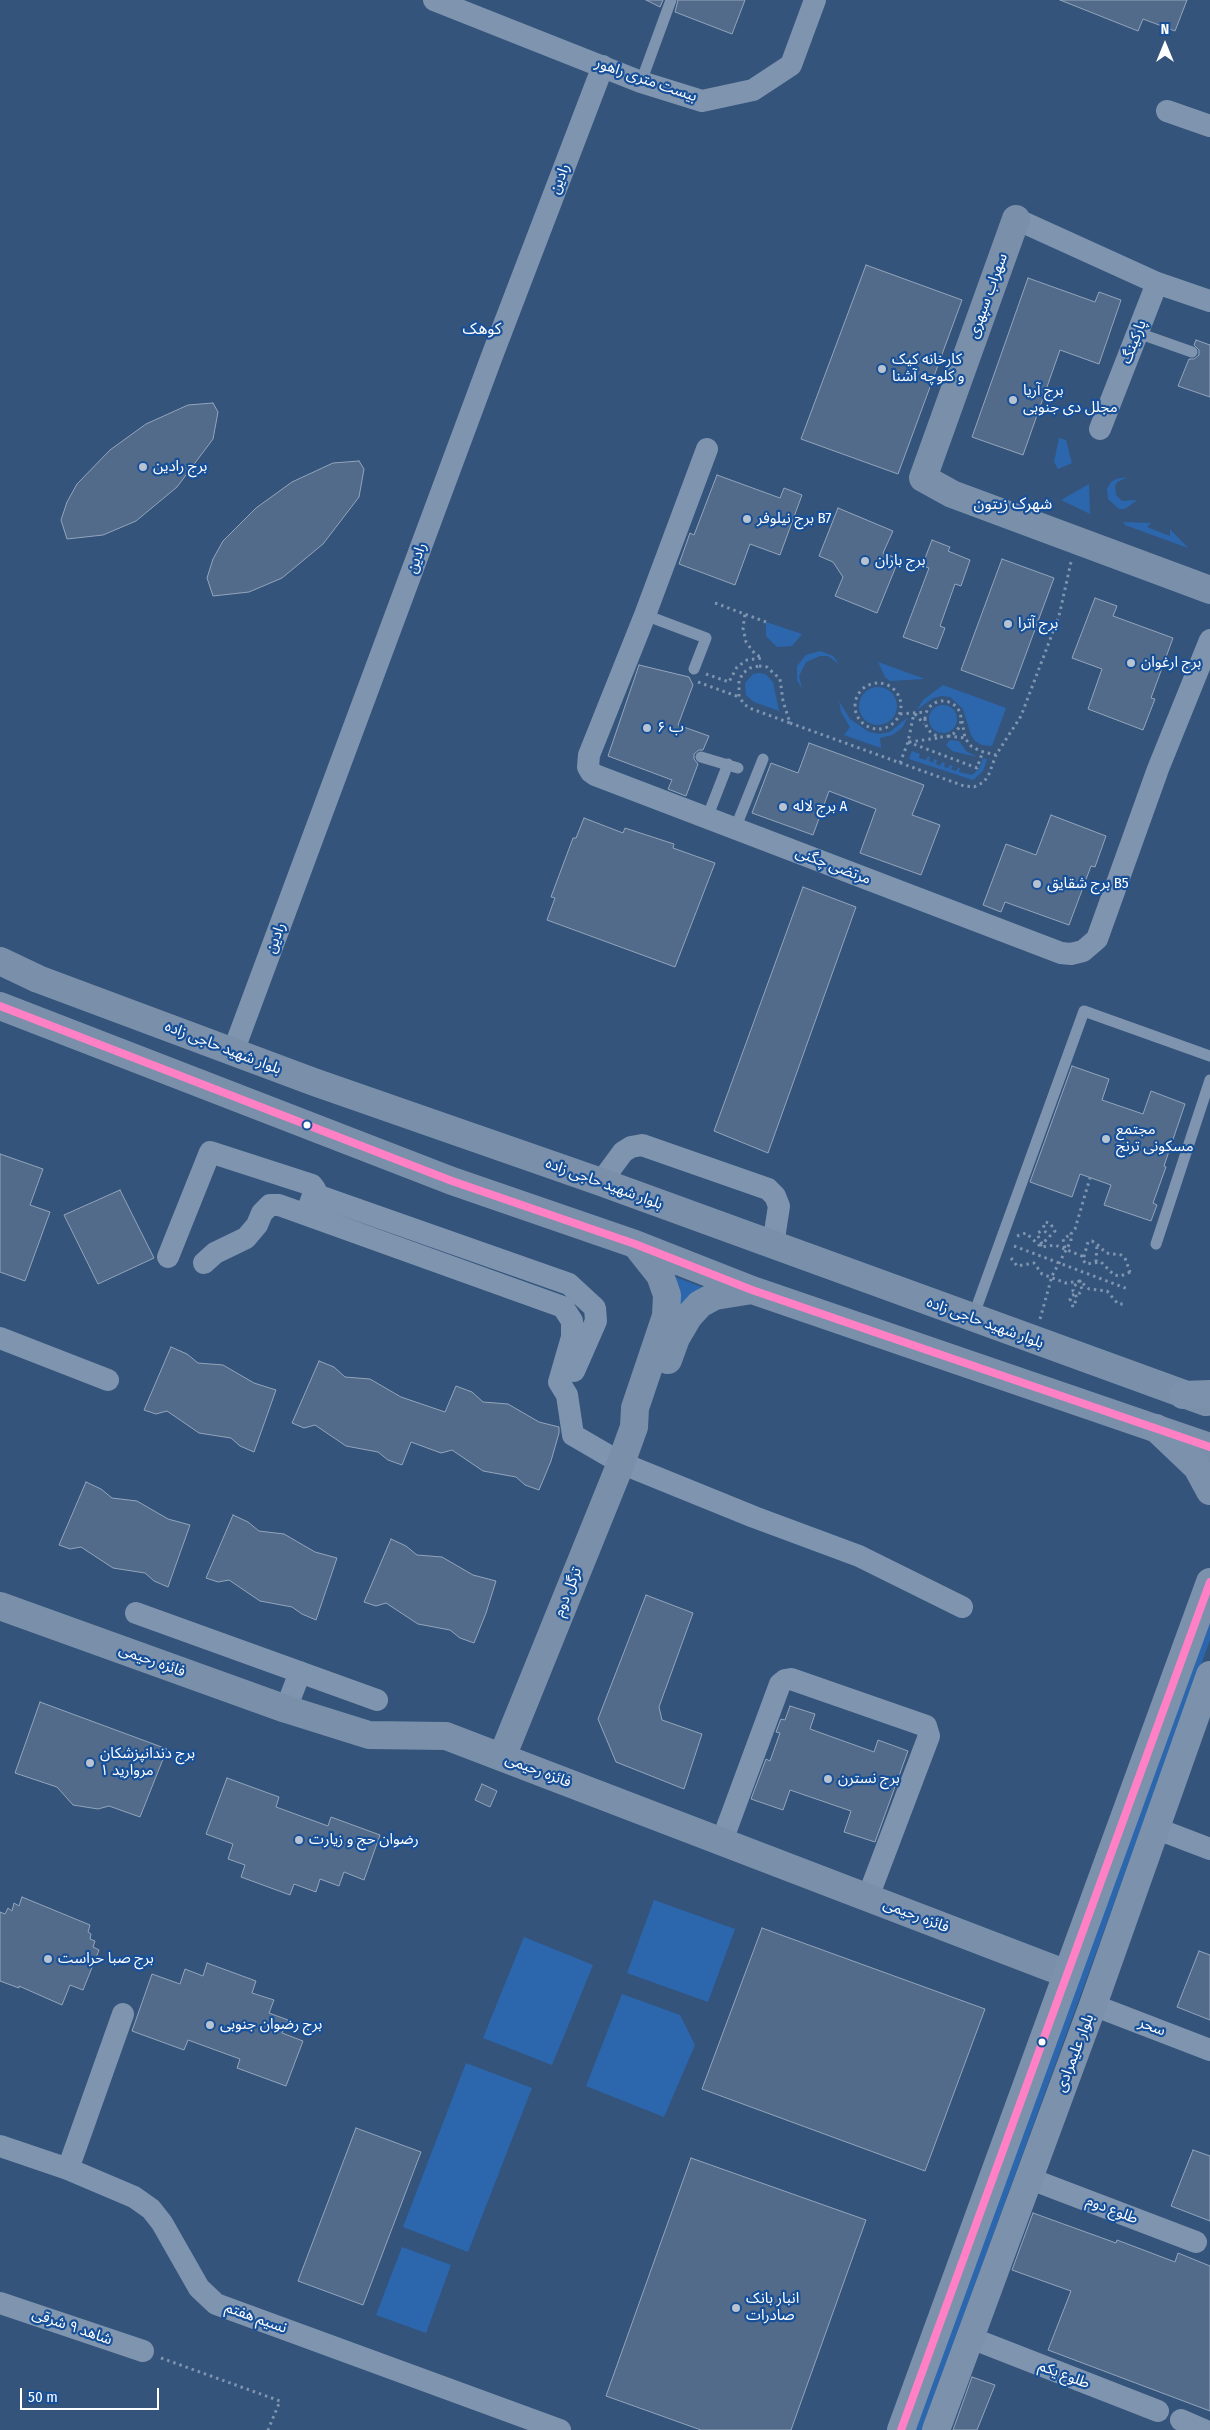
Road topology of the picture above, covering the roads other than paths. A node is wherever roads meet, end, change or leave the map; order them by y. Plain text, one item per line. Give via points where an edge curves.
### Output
1 (434, 0) edge
2 (671, 0) edge
3 (815, 0) edge
4 (603, 66) junction
5 (641, 82) junction
6 (1167, 111) dead end
7 (1210, 126) edge
8 (1016, 219) joint
9 (1157, 282) junction
10 (1210, 301) edge
11 (1138, 333) junction
12 (1192, 352) dead end
13 (1100, 429) dead end
14 (706, 449) dead end
15 (1210, 590) edge
16 (645, 615) junction
17 (1210, 640) edge
18 (692, 675) road end
19 (701, 757) dead end
20 (763, 759) dead end
21 (707, 818) junction
22 (735, 829) junction
23 (0, 961) edge
24 (7, 1014) edge
25 (233, 1052) junction
26 (1210, 1056) edge
27 (1210, 1080) edge
28 (601, 1182) junction
29 (628, 1193) junction
30 (310, 1204) junction
31 (626, 1240) junction
32 (1156, 1244) dead end
33 (773, 1245) junction
34 (168, 1257) dead end
35 (204, 1263) dead end
36 (752, 1290) junction
37 (973, 1319) junction
38 (0, 1338) edge
39 (108, 1380) dead end
40 (1210, 1394) edge
41 (1183, 1395) junction
42 (1210, 1404) edge
43 (634, 1427) junction
44 (1156, 1428) junction
45 (1210, 1447) edge
46 (620, 1463) junction
47 (1210, 1491) edge
48 (1210, 1581) edge
49 (0, 1606) edge
50 (962, 1607) dead end
51 (136, 1613) dead end
52 (300, 1672) junction
53 (1210, 1675) edge
54 (377, 1700) dead end
55 (286, 1709) junction
56 (502, 1757) junction
57 (1155, 1828) junction
58 (722, 1841) junction
59 (1210, 1849) edge
60 (868, 1897) junction
61 (1067, 1974) junction
62 (1093, 2005) junction
63 (123, 2014) dead end
64 (1210, 2050) edge
65 (0, 2146) edge
66 (68, 2169) junction
67 (1028, 2178) junction
68 (1196, 2242) dead end
69 (0, 2303) edge
70 (971, 2338) junction
71 (143, 2351) road end
72 (1158, 2411) dead end
73 (1181, 2420) dead end
74 (560, 2430) edge
75 (902, 2430) edge
76 (936, 2430) edge
77 (1204, 2430) edge

1 - 4 street, بیست متری راهور
2 - 5 lane
3 - 5 street, بیست متری راهور via 791,65 753,90 702,101
4 - 5 street, بیست متری راهور
4 - 25 street, رادین
6 - 7 street
8 - 9 street, سهراب سپهری
8 - 15 main road, سهراب سپهری via 922,478 952,494
9 - 10 street, سهراب سپهری
9 - 11 street, پارکینگ
11 - 12 lane
11 - 13 street, پارکینگ
14 - 16 street, مرتضی چگنی
16 - 18 lane via 706,638
16 - 21 street, مرتضی چگنی via 589,755 588,767 596,776
17 - 22 street, مرتضی چگنی via 1158,769 1097,939 1083,951 1061,953
19 - 21 lane via 733,766
20 - 22 lane
21 - 22 street, مرتضی چگنی
23 - 25 main road, بلوار شهید حاجی زاده via 38,979
24 - 31 main road via 452,1181
25 - 28 main road, بلوار شهید حاجی زاده
26 - 37 lane via 1084,1011
27 - 32 lane
28 - 29 main road, بلوار شهید حاجی زاده
28 - 33 street via 623,1152 642,1145 768,1190 779,1206
29 - 31 main road via 634,1221
29 - 33 main road, بلوار شهید حاجی زاده
30 - 34 street via 315,1186 210,1152
30 - 35 street via 270,1205 246,1238 215,1253
30 - 46 street via 559,1280 576,1289 595,1308 596,1321 567,1395 573,1435
31 - 36 main road
31 - 43 main road, ترگل دوم via 660,1275 667,1295 666,1316 635,1408
33 - 37 main road, بلوار شهید حاجی زاده
36 - 43 main road, ترگل دوم via 715,1296 700,1304 689,1316 676,1338 649,1407
36 - 44 main road
37 - 41 main road, بلوار شهید حاجی زاده
38 - 39 street
40 - 41 main road
41 - 42 main road, بلوار شهید حاجی زاده
43 - 46 main road, ترگل دوم
44 - 45 main road
44 - 47 main road via 1197,1467
46 - 50 street via 859,1556
46 - 56 main road, ترگل دوم
48 - 61 main road
49 - 55 main road, فائزه رحیمی
51 - 52 street
52 - 54 street
52 - 55 street
53 - 57 main road, بلوار علیمرادی
55 - 56 main road, فائزه رحیمی via 369,1735 446,1736
56 - 58 main road, فائزه رحیمی
57 - 59 street
57 - 62 main road, بلوار علیمرادی
58 - 60 main road, فائزه رحیمی
58 - 60 street via 780,1684 785,1680 791,1679 926,1726 929,1736
60 - 61 main road, فائزه رحیمی
61 - 75 main road
62 - 64 street, سحر
62 - 67 main road, بلوار علیمرادی
63 - 66 street
65 - 66 street, نسیم هفتم
66 - 74 street, نسیم هفتم via 134,2197 151,2209 198,2288 216,2304
67 - 68 street, طلوع دوم
67 - 70 main road, بلوار علیمرادی
69 - 71 street, شاهد ۹ شرقی
70 - 72 street, طلوع یکم
70 - 76 main road, بلوار علیمرادی
73 - 77 street

